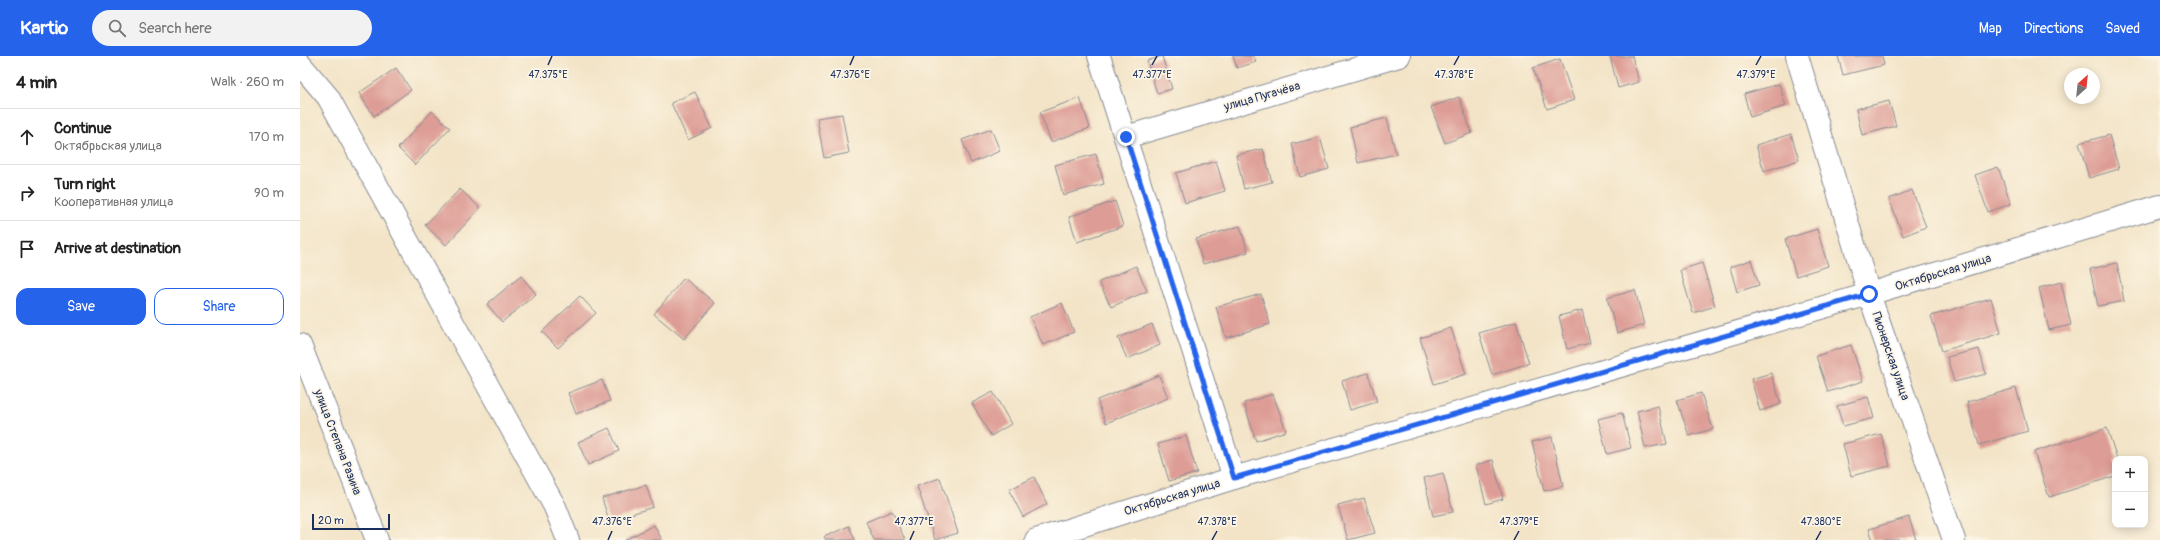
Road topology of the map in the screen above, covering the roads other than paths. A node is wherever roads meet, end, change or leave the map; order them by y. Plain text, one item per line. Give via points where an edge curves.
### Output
1 (1099, 56) edge
2 (1399, 56) edge
3 (1797, 56) edge
4 (300, 64) edge
5 (1126, 137) junction
6 (2160, 206) edge
7 (1869, 294) junction
8 (300, 345) edge
9 (1234, 478) junction
10 (377, 540) edge
11 (568, 540) edge
12 (1036, 540) edge
13 (1954, 540) edge

1 - 5 street
2 - 5 street, улица Пугачёва
3 - 7 street, Пионерская улица
4 - 11 street via 328,98 555,507
5 - 9 street
6 - 7 street, Октябрьская улица
7 - 9 street, Октябрьская улица
7 - 13 street, Пионерская улица
8 - 10 street, улица Степана Разина
9 - 12 street, Октябрьская улица

